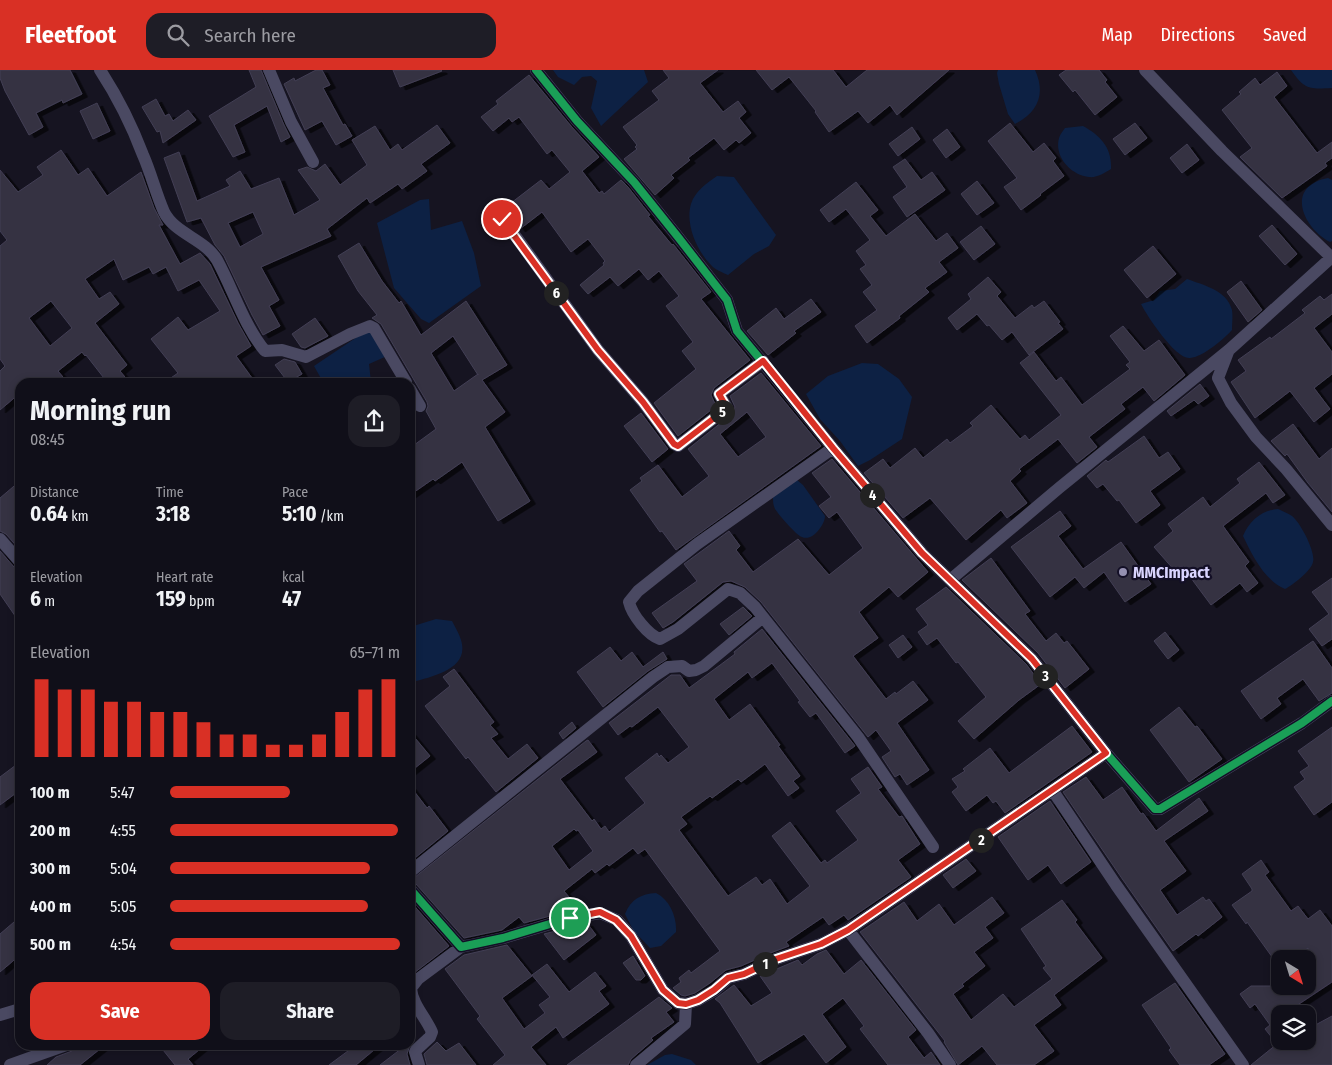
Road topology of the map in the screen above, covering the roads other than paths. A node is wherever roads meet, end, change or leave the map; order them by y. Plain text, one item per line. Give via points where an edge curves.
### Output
1 (100, 70) edge
2 (269, 70) edge
3 (536, 70) edge
4 (1145, 70) edge
5 (313, 162) dead end
6 (502, 219) dead end
7 (1332, 257) edge
8 (1229, 350) junction
9 (763, 361) junction
10 (404, 378) edge
11 (415, 398) edge
12 (420, 406) dead end
13 (833, 448) junction
14 (1332, 525) edge
15 (0, 539) edge
16 (15, 556) edge
17 (950, 580) junction
18 (763, 617) junction
19 (1332, 701) edge
20 (1106, 753) junction
21 (1053, 791) junction
22 (933, 848) dead end
23 (415, 868) edge
24 (415, 895) edge
25 (848, 930) junction
26 (461, 947) junction
27 (415, 983) edge
28 (415, 1003) edge
29 (686, 1004) junction
30 (15, 1010) edge
31 (0, 1015) edge
32 (52, 1050) edge
33 (10, 1065) edge
34 (419, 1065) edge
35 (636, 1065) edge
36 (950, 1065) edge
37 (1243, 1065) edge

1 - 10 street via 142,152 165,213 173,224 208,248 265,351 282,350 306,358 370,326
2 - 5 street via 291,122
3 - 9 street via 577,121 634,182 696,260 727,300 737,331
4 - 7 street
6 - 9 street via 598,350 674,444 678,446 727,408 719,394
7 - 8 street
8 - 14 street via 1218,378 1232,403 1256,437
8 - 17 street
9 - 13 street
11 - 12 street
13 - 17 street via 922,553
13 - 18 street via 697,544 638,591 629,602 635,616 654,637 660,639 678,629 728,589 740,593
15 - 16 street
17 - 20 street via 1032,659
18 - 22 street via 858,737
18 - 23 street via 704,666 689,672 682,666 668,667
19 - 20 street via 1302,723 1160,809 1155,809
20 - 21 street
21 - 25 street
21 - 37 street
24 - 26 street
25 - 29 street via 821,944 728,978 698,1000
25 - 36 street
26 - 27 street
26 - 29 street via 600,912 616,920 631,936 663,990 678,1003
28 - 34 street via 432,1032 414,1052
29 - 35 street via 685,1024
30 - 31 street
32 - 33 street

